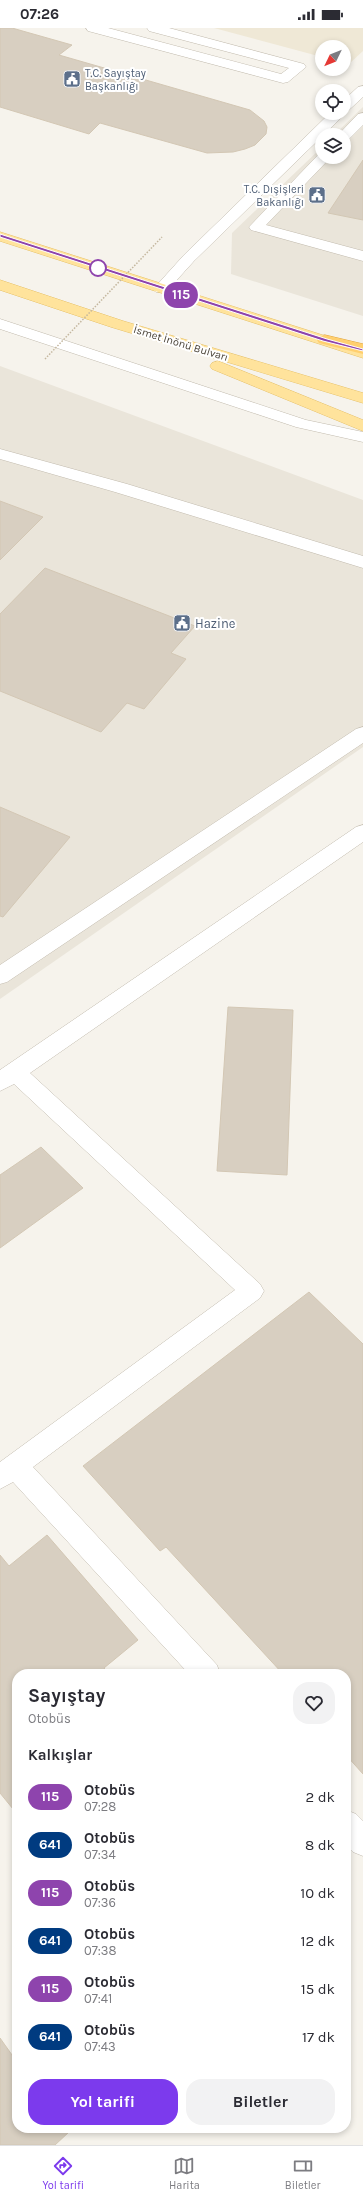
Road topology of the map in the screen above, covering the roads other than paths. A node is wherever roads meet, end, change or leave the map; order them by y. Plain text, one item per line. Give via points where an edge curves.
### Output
1 (93, 28) edge
2 (154, 28) edge
3 (363, 90) edge
4 (351, 101) edge
5 (363, 117) edge
6 (331, 120) edge
7 (351, 129) edge
8 (317, 164) edge
9 (0, 236) edge
10 (363, 256) edge
11 (0, 284) edge
12 (161, 289) junction
13 (0, 324) edge
14 (117, 324) junction
15 (325, 340) junction
16 (363, 349) edge
17 (363, 353) edge
18 (363, 398) edge
19 (363, 426) edge
20 (363, 437) edge
21 (0, 454) edge
22 (363, 562) edge
23 (363, 734) edge
24 (363, 832) edge
25 (0, 976) edge
26 (7, 1077) edge
27 (7, 1472) edge
28 (203, 1669) edge
29 (351, 1829) edge
30 (363, 1842) edge

1 - 2 street via 283,79 299,67
3 - 4 street
5 - 7 street
6 - 12 street via 189,258
8 - 10 street via 256,227
9 - 12 main road
11 - 14 main road, İsmet İnönü Bulvarı
12 - 15 main road
13 - 20 street via 302,424
14 - 18 main road, İsmet İnönü Bulvarı
14 - 19 main road
15 - 16 highway
15 - 17 main road
21 - 22 street
23 - 25 street
24 - 26 street
26 - 27 street via 252,1291
27 - 28 street
29 - 30 street

